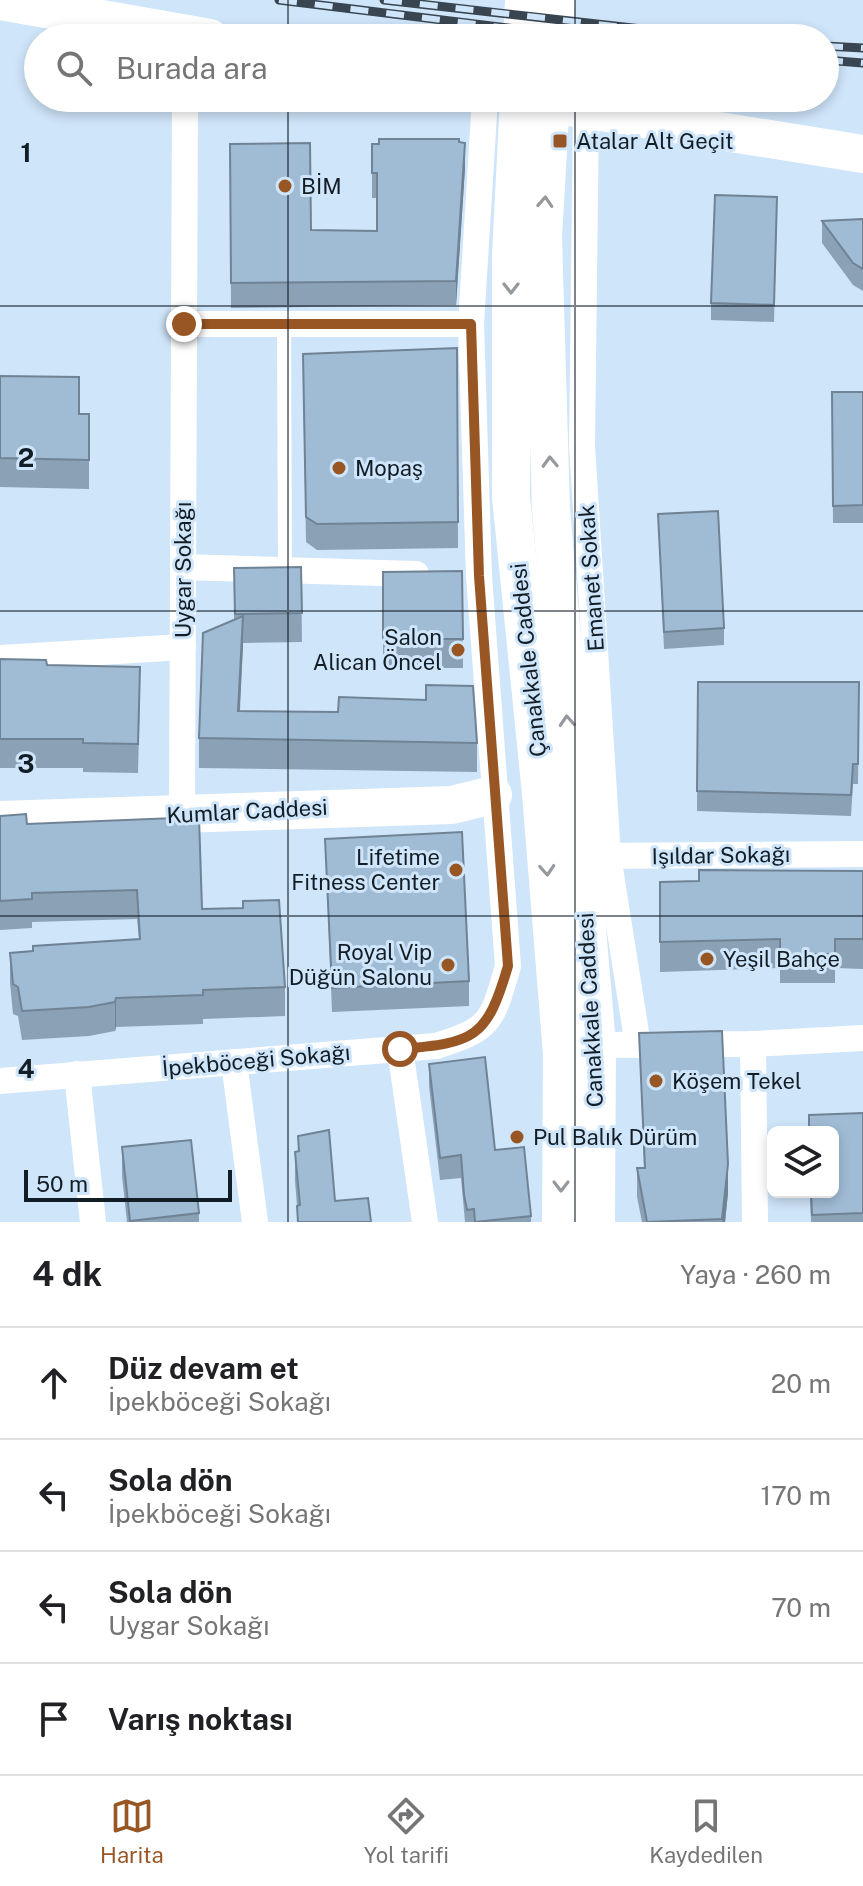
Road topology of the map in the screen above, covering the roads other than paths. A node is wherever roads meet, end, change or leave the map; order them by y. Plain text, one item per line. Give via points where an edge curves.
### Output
1 (524, 0) edge
2 (556, 0) edge
3 (0, 1) edge
4 (127, 24) edge
5 (523, 24) edge
6 (555, 24) edge
7 (185, 112) edge
8 (484, 112) edge
9 (518, 112) edge
10 (550, 112) edge
11 (586, 112) edge
12 (599, 112) edge
13 (863, 154) edge
14 (184, 324) junction
15 (284, 324) junction
16 (471, 324) junction
17 (183, 567) junction
18 (285, 570) junction
19 (479, 576) junction
20 (183, 647) junction
21 (0, 658) edge
22 (493, 795) junction
23 (557, 796) junction
24 (182, 815) junction
25 (0, 820) edge
26 (863, 854) edge
27 (594, 856) junction
28 (863, 1038) edge
29 (753, 1044) junction
30 (597, 1045) junction
31 (638, 1045) junction
32 (400, 1049) junction
33 (234, 1062) junction
34 (77, 1074) junction
35 (0, 1081) edge
36 (93, 1222) edge
37 (255, 1222) edge
38 (425, 1222) edge
39 (561, 1222) edge
40 (596, 1222) edge
41 (755, 1222) edge

1 - 5 main road
2 - 6 main road
3 - 4 main road
7 - 14 street, Uygar Sokağı
8 - 16 street, İpekböceği Sokağı
9 -> 23 main road, Çanakkale Caddesi via 511,255 511,497
23 -> 10 main road, Çanakkale Caddesi via 543,237
11 - 27 street, Emanet Sokak via 582,446
12 - 13 main road
14 - 15 street
14 - 17 street, Uygar Sokağı
15 - 16 street
15 - 18 lane
16 - 19 street, İpekböceği Sokağı
17 - 18 street
17 - 20 street, Uygar Sokağı
18 - 19 street
19 - 22 street, İpekböceği Sokağı
20 - 21 street
20 - 24 street, Uygar Sokağı
22 - 24 main road, Kumlar Caddesi via 452,805
22 - 32 street, İpekböceği Sokağı via 508,966 495,1013 473,1035
23 - 27 main road, Canakkale Caddesi
23 -> 39 main road, Çanakkale Caddesi
24 - 25 main road, Kumlar Caddesi
26 - 27 street, Işıldar Sokağı
27 - 30 main road, Canakkale Caddesi
27 - 31 street, Emanet Sokak
28 - 29 street
29 - 31 street
29 - 41 street
30 - 31 street
30 - 40 main road, Canakkale Caddesi
32 - 33 street, İpekböceği Sokağı
32 - 38 street
33 - 34 street, İpekböceği Sokağı
33 - 37 street
34 - 35 street, İpekböceği Sokağı
34 - 36 street

